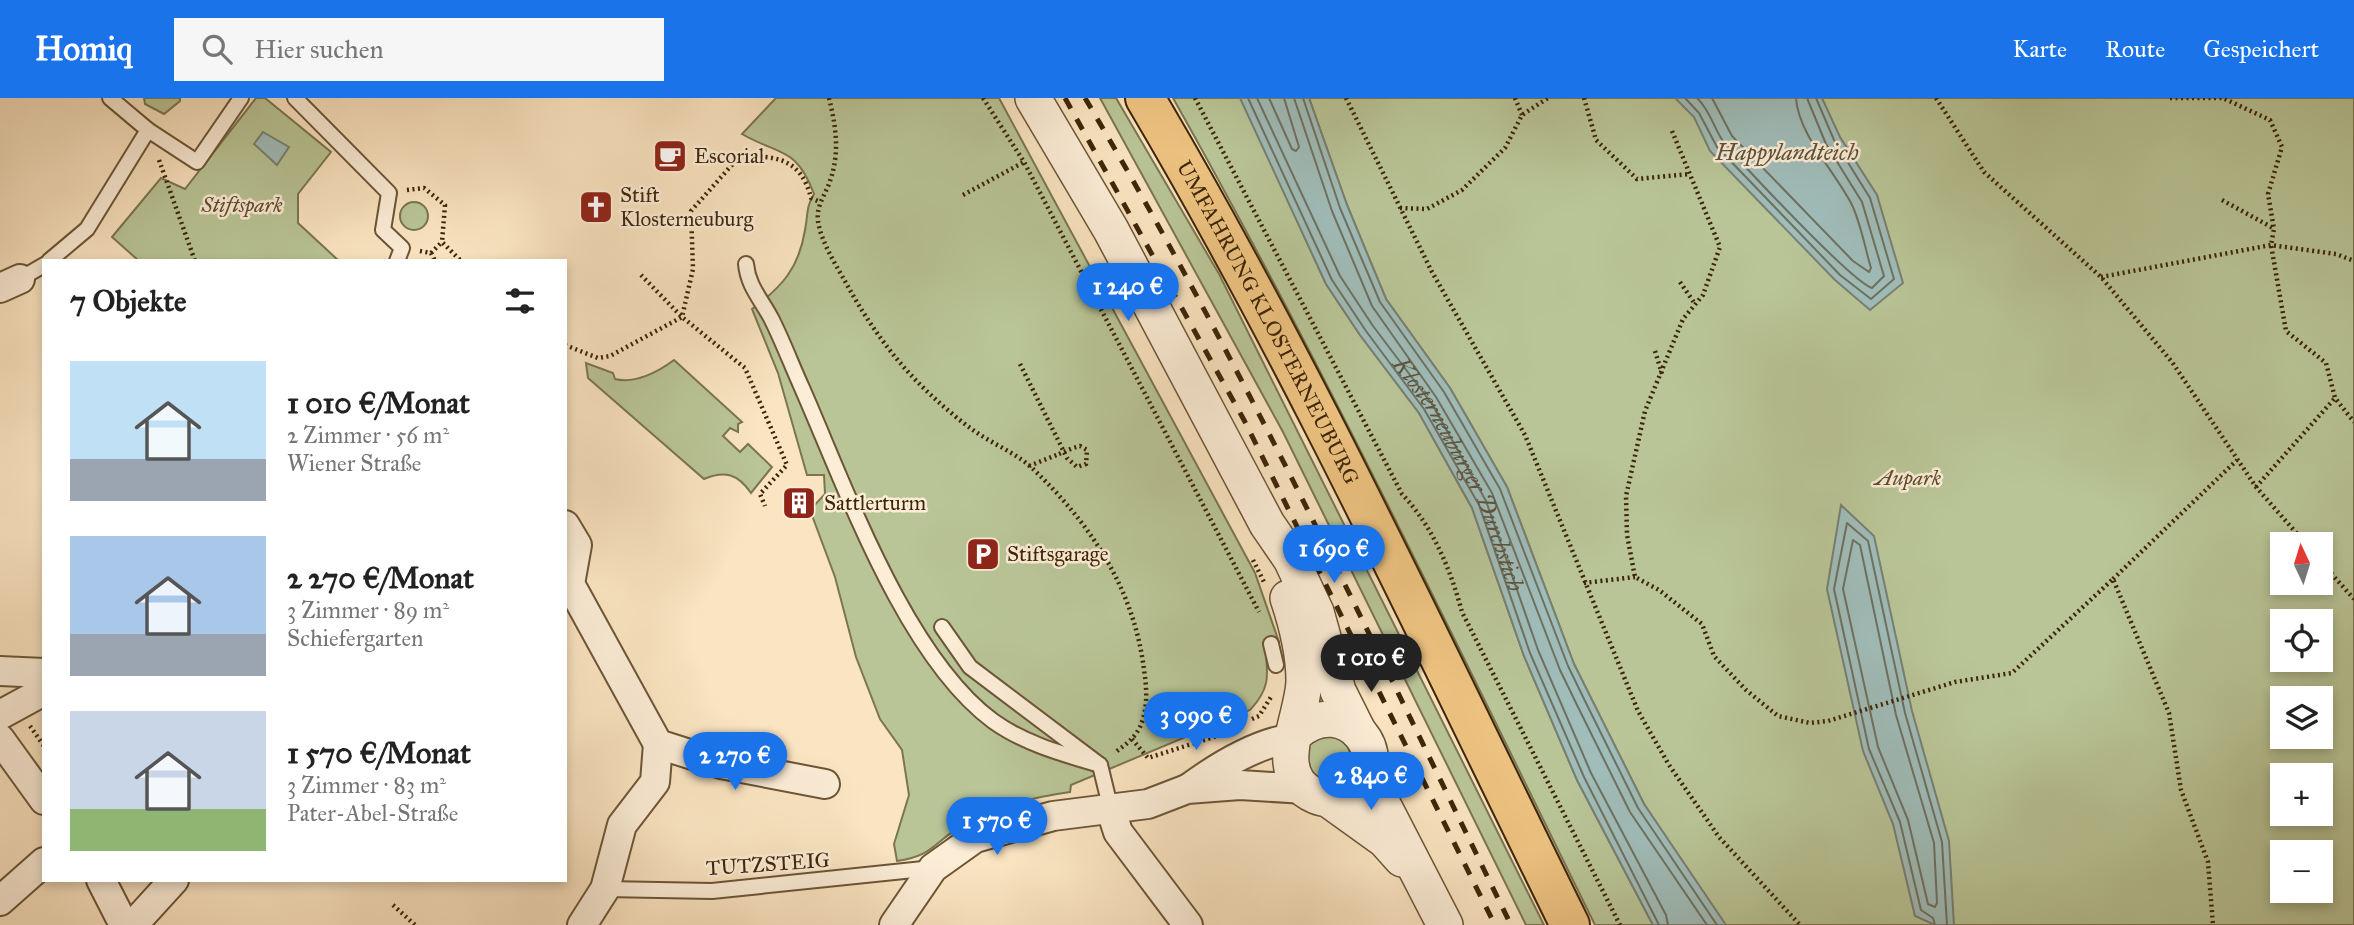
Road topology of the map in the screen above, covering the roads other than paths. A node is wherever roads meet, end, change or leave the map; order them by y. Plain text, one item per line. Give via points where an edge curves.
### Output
1 (110, 98) edge
2 (242, 98) edge
3 (295, 98) edge
4 (1033, 98) edge
5 (1145, 98) edge
6 (148, 130) junction
7 (51, 259) edge
8 (398, 259) edge
9 (746, 264) dead end
10 (567, 528) edge
11 (1258, 538) junction
12 (942, 627) dead end
13 (1271, 644) road end
14 (1276, 665) road end
15 (0, 671) edge
16 (42, 673) edge
17 (42, 692) edge
18 (0, 715) edge
19 (1358, 731) junction
20 (1295, 735) junction
21 (0, 738) edge
22 (658, 744) junction
23 (1100, 765) junction
24 (1369, 766) junction
25 (825, 783) dead end
26 (1187, 789) junction
27 (1317, 794) junction
28 (42, 797) edge
29 (1111, 810) junction
30 (42, 864) edge
31 (933, 868) junction
32 (103, 882) edge
33 (161, 885) edge
34 (1427, 888) junction
35 (605, 889) junction
36 (0, 901) edge
37 (124, 925) edge
38 (133, 925) edge
39 (582, 925) edge
40 (894, 925) edge
41 (1188, 925) edge
42 (1445, 925) edge
43 (1570, 925) edge

1 - 6 lane
2 - 6 lane via 197,162
3 - 8 lane via 389,193 383,230 402,248
4 - 11 street via 1111,230
5 - 43 main road, UMFAHRUNG KLOSTERNEUBURG via 1201,192 1308,396
6 - 7 lane via 87,229
9 - 23 lane via 748,280 772,318 847,491 921,643 956,687 993,721 1043,748
10 - 22 street via 577,545 570,584
11 - 19 street via 1291,559 1316,612 1338,691
11 - 20 street via 1270,547 1300,633 1304,681
12 - 23 lane via 970,667
13 - 14 lane
15 - 16 street
17 - 18 street
19 - 20 street via 1343,720 1326,718 1310,722
19 - 24 street via 1368,748
20 - 26 street via 1233,760
20 - 27 street via 1291,767
21 - 28 street
22 - 25 street via 721,764
22 - 35 street via 655,782 622,825
23 - 29 lane
24 - 27 street via 1351,792
24 - 34 street via 1381,801
26 - 27 street via 1240,785
26 - 29 street via 1148,804
27 - 34 street via 1385,840
29 - 31 street via 1052,816 975,838
29 - 41 street via 1118,832
30 - 36 street
31 - 35 lane, TUTZSTEIG via 712,891
31 - 40 street
32 - 37 street
33 - 38 street
34 - 42 street
35 - 39 street

